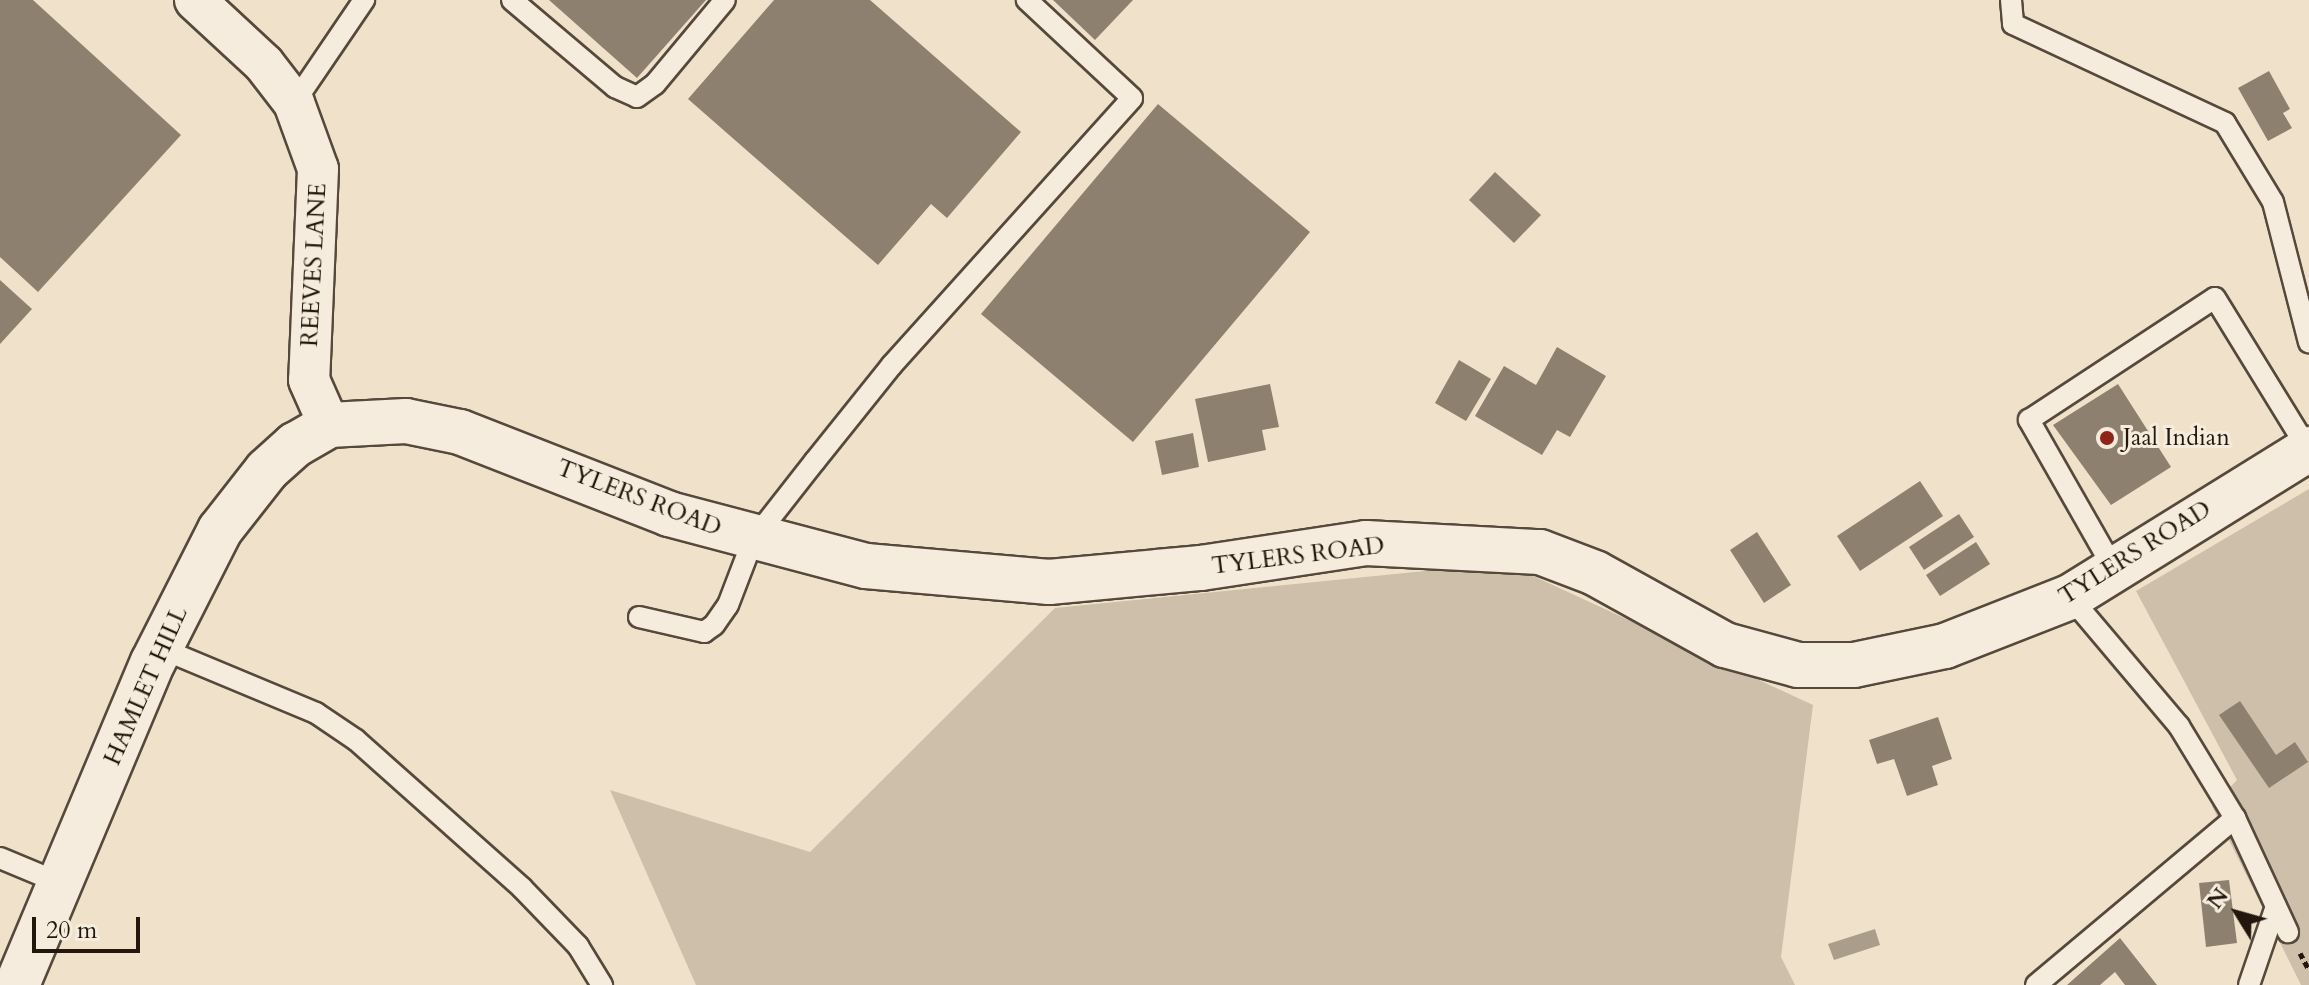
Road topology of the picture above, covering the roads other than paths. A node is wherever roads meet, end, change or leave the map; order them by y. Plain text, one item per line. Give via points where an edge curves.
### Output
1 (195, 0) edge
2 (364, 0) edge
3 (512, 0) edge
4 (725, 0) edge
5 (1027, 0) edge
6 (2011, 0) edge
7 (294, 103) junction
8 (2309, 342) edge
9 (329, 425) junction
10 (2309, 449) edge
11 (753, 540) junction
12 (2114, 569) junction
13 (2070, 597) junction
14 (639, 617) dead end
15 (160, 648) junction
16 (2235, 818) junction
17 (0, 858) edge
18 (60, 883) junction
19 (2276, 906) junction
20 (2288, 932) dead end
21 (17, 985) edge
22 (602, 985) edge
23 (2036, 985) edge
24 (2249, 985) edge

1 - 7 street, REEVES LANE via 264,64
2 - 7 lane
3 - 4 lane via 615,87 637,97 655,84
5 - 11 lane via 1132,98 891,366
6 - 8 lane via 2013,24 2225,123 2273,202
7 - 9 street, REEVES LANE via 318,169 309,380
9 - 11 street, TYLERS ROAD via 406,421 460,432 669,514
9 - 15 street, HAMLET HILL via 267,470 220,530
10 - 12 street, TYLERS ROAD
10 - 12 lane via 2215,298 2029,420
11 - 13 street, TYLERS ROAD via 866,566 1049,582 1201,568 1366,543 1540,552 1595,573 1725,645 1798,665 1854,665 1945,646
11 - 14 lane via 724,615 704,632
12 - 13 street, TYLERS ROAD
13 - 16 lane via 2179,726
15 - 18 street, HAMLET HILL
15 - 22 lane via 276,694 356,740 522,888 578,946
16 - 19 lane
16 - 23 lane
17 - 18 lane
18 - 21 street, HAMLET HILL
19 - 20 lane
19 - 24 lane

